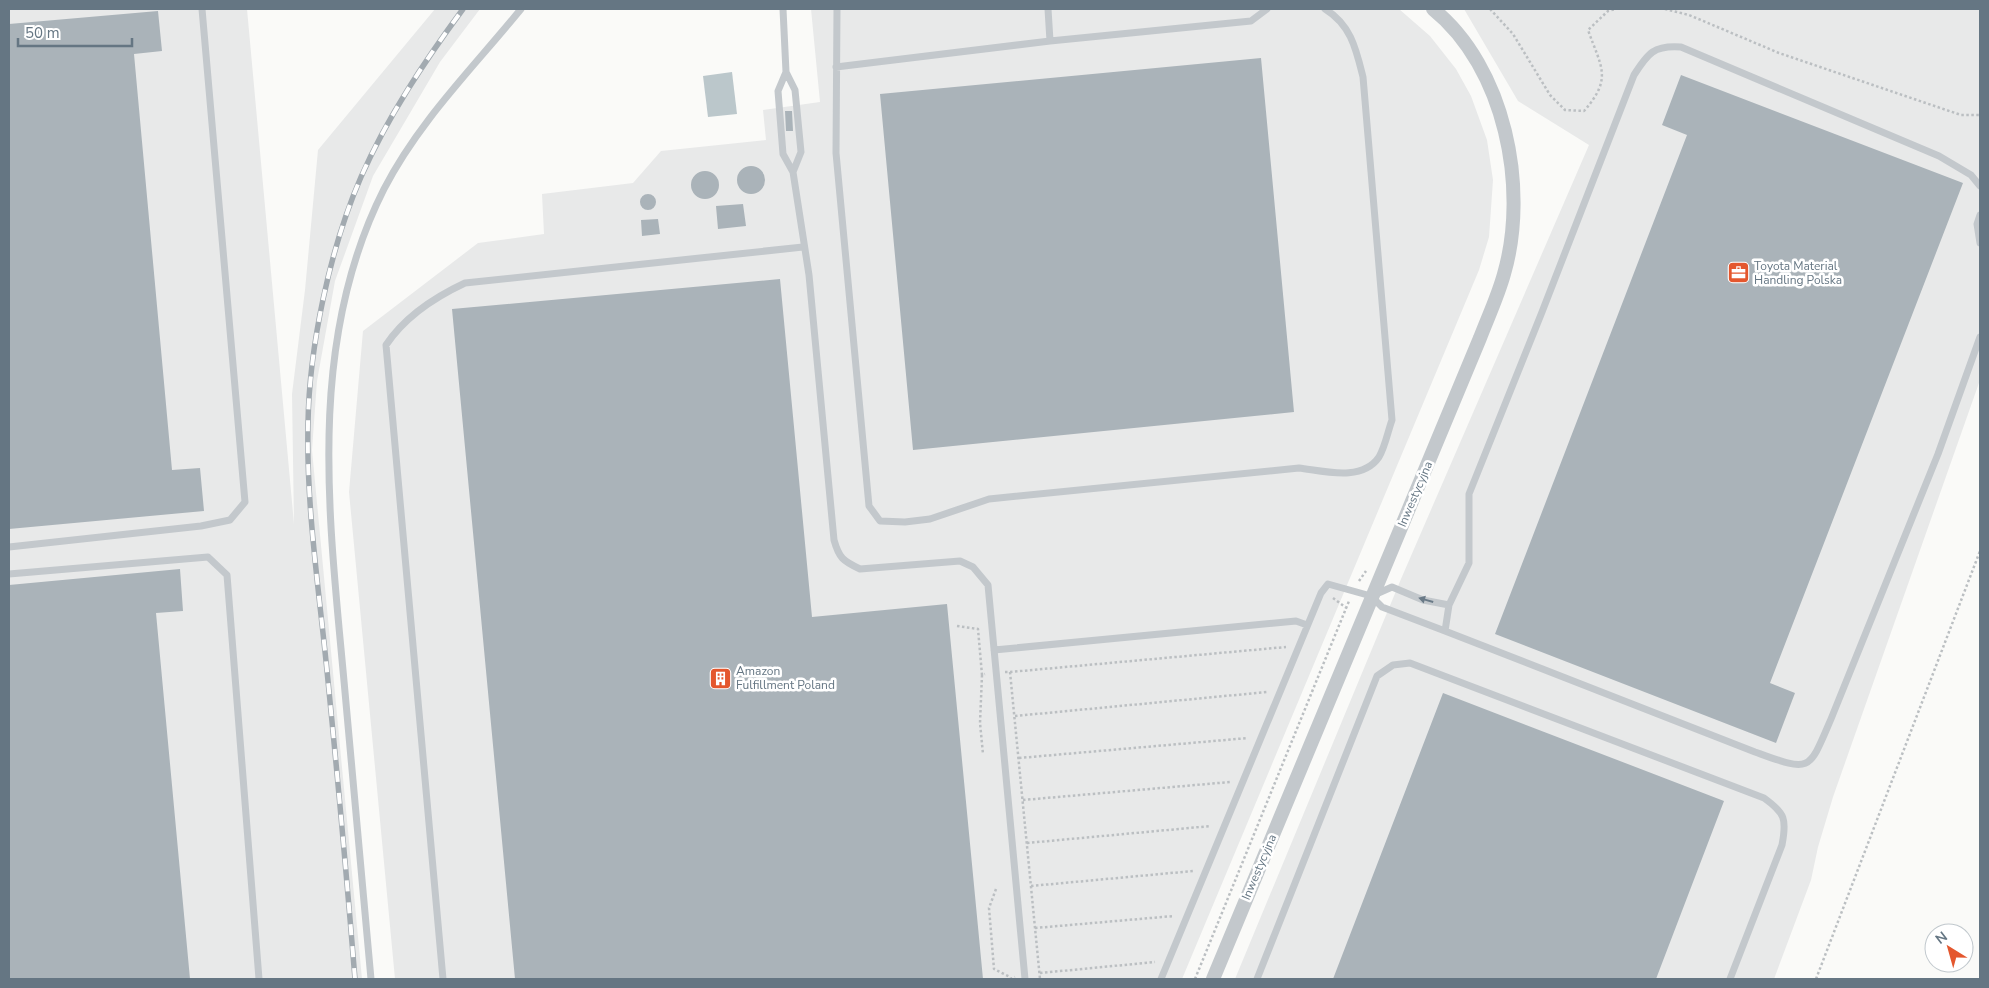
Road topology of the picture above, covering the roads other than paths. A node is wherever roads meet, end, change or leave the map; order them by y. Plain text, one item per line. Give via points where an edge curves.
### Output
1 (202, 9) edge
2 (521, 9) edge
3 (783, 9) edge
4 (837, 9) edge
5 (1048, 9) edge
6 (1267, 9) edge
7 (1325, 9) edge
8 (1433, 9) edge
9 (1050, 41) junction
10 (836, 67) junction
11 (786, 72) junction
12 (793, 172) junction
13 (1980, 186) edge
14 (1980, 216) edge
15 (1980, 243) edge
16 (803, 247) junction
17 (1980, 337) edge
18 (9, 547) edge
19 (9, 574) edge
20 (1371, 596) junction
21 (1449, 605) junction
22 (1307, 625) junction
23 (1445, 631) junction
24 (994, 650) junction
25 (1025, 977) edge
26 (259, 979) edge
27 (372, 979) edge
28 (443, 979) edge
29 (1161, 979) edge
30 (1214, 979) edge
31 (1258, 979) edge
32 (1730, 979) edge

1 - 18 lane via 245,502 230,520 201,526
2 - 27 lane via 436,107 405,150 365,232 348,283 335,344 328,467
3 - 11 lane
4 - 10 lane
5 - 9 lane
6 - 9 lane via 1251,21
7 - 10 lane via 1340,20 1351,35 1363,77 1382,327 1390,385 1392,420 1379,457 1361,472 1298,468 999,498 930,519 880,521 869,506 836,153
8 - 20 street, Inwestycyjna via 1462,36 1479,62 1494,95 1513,178 1513,223 1504,274 1480,338
9 - 10 lane
11 - 12 lane via 795,90 801,152
11 - 12 lane via 778,91 779,108 783,154
12 - 16 lane
13 - 21 lane via 1972,175 1939,156 1681,48 1657,48 1644,58 1634,75 1469,494 1469,563
14 - 15 lane via 1977,224
16 - 24 lane via 809,276 838,555 860,569 960,561 973,567 988,585
16 - 28 lane via 465,283 445,292 397,329 386,346
17 - 23 lane via 1938,454 1831,719 1815,757 1805,765 1793,766 1755,752
19 - 26 lane via 208,557 227,575
21 -> 20 lane via 1423,600 1392,587
20 - 22 lane via 1328,584 1320,593
20 - 23 lane via 1382,607
20 - 30 street, Inwestycyjna
21 - 23 lane
22 - 24 lane via 1296,621
22 - 29 lane
24 - 25 lane
31 - 32 lane via 1377,676 1393,665 1410,663 1764,798 1780,809 1786,826 1782,845

